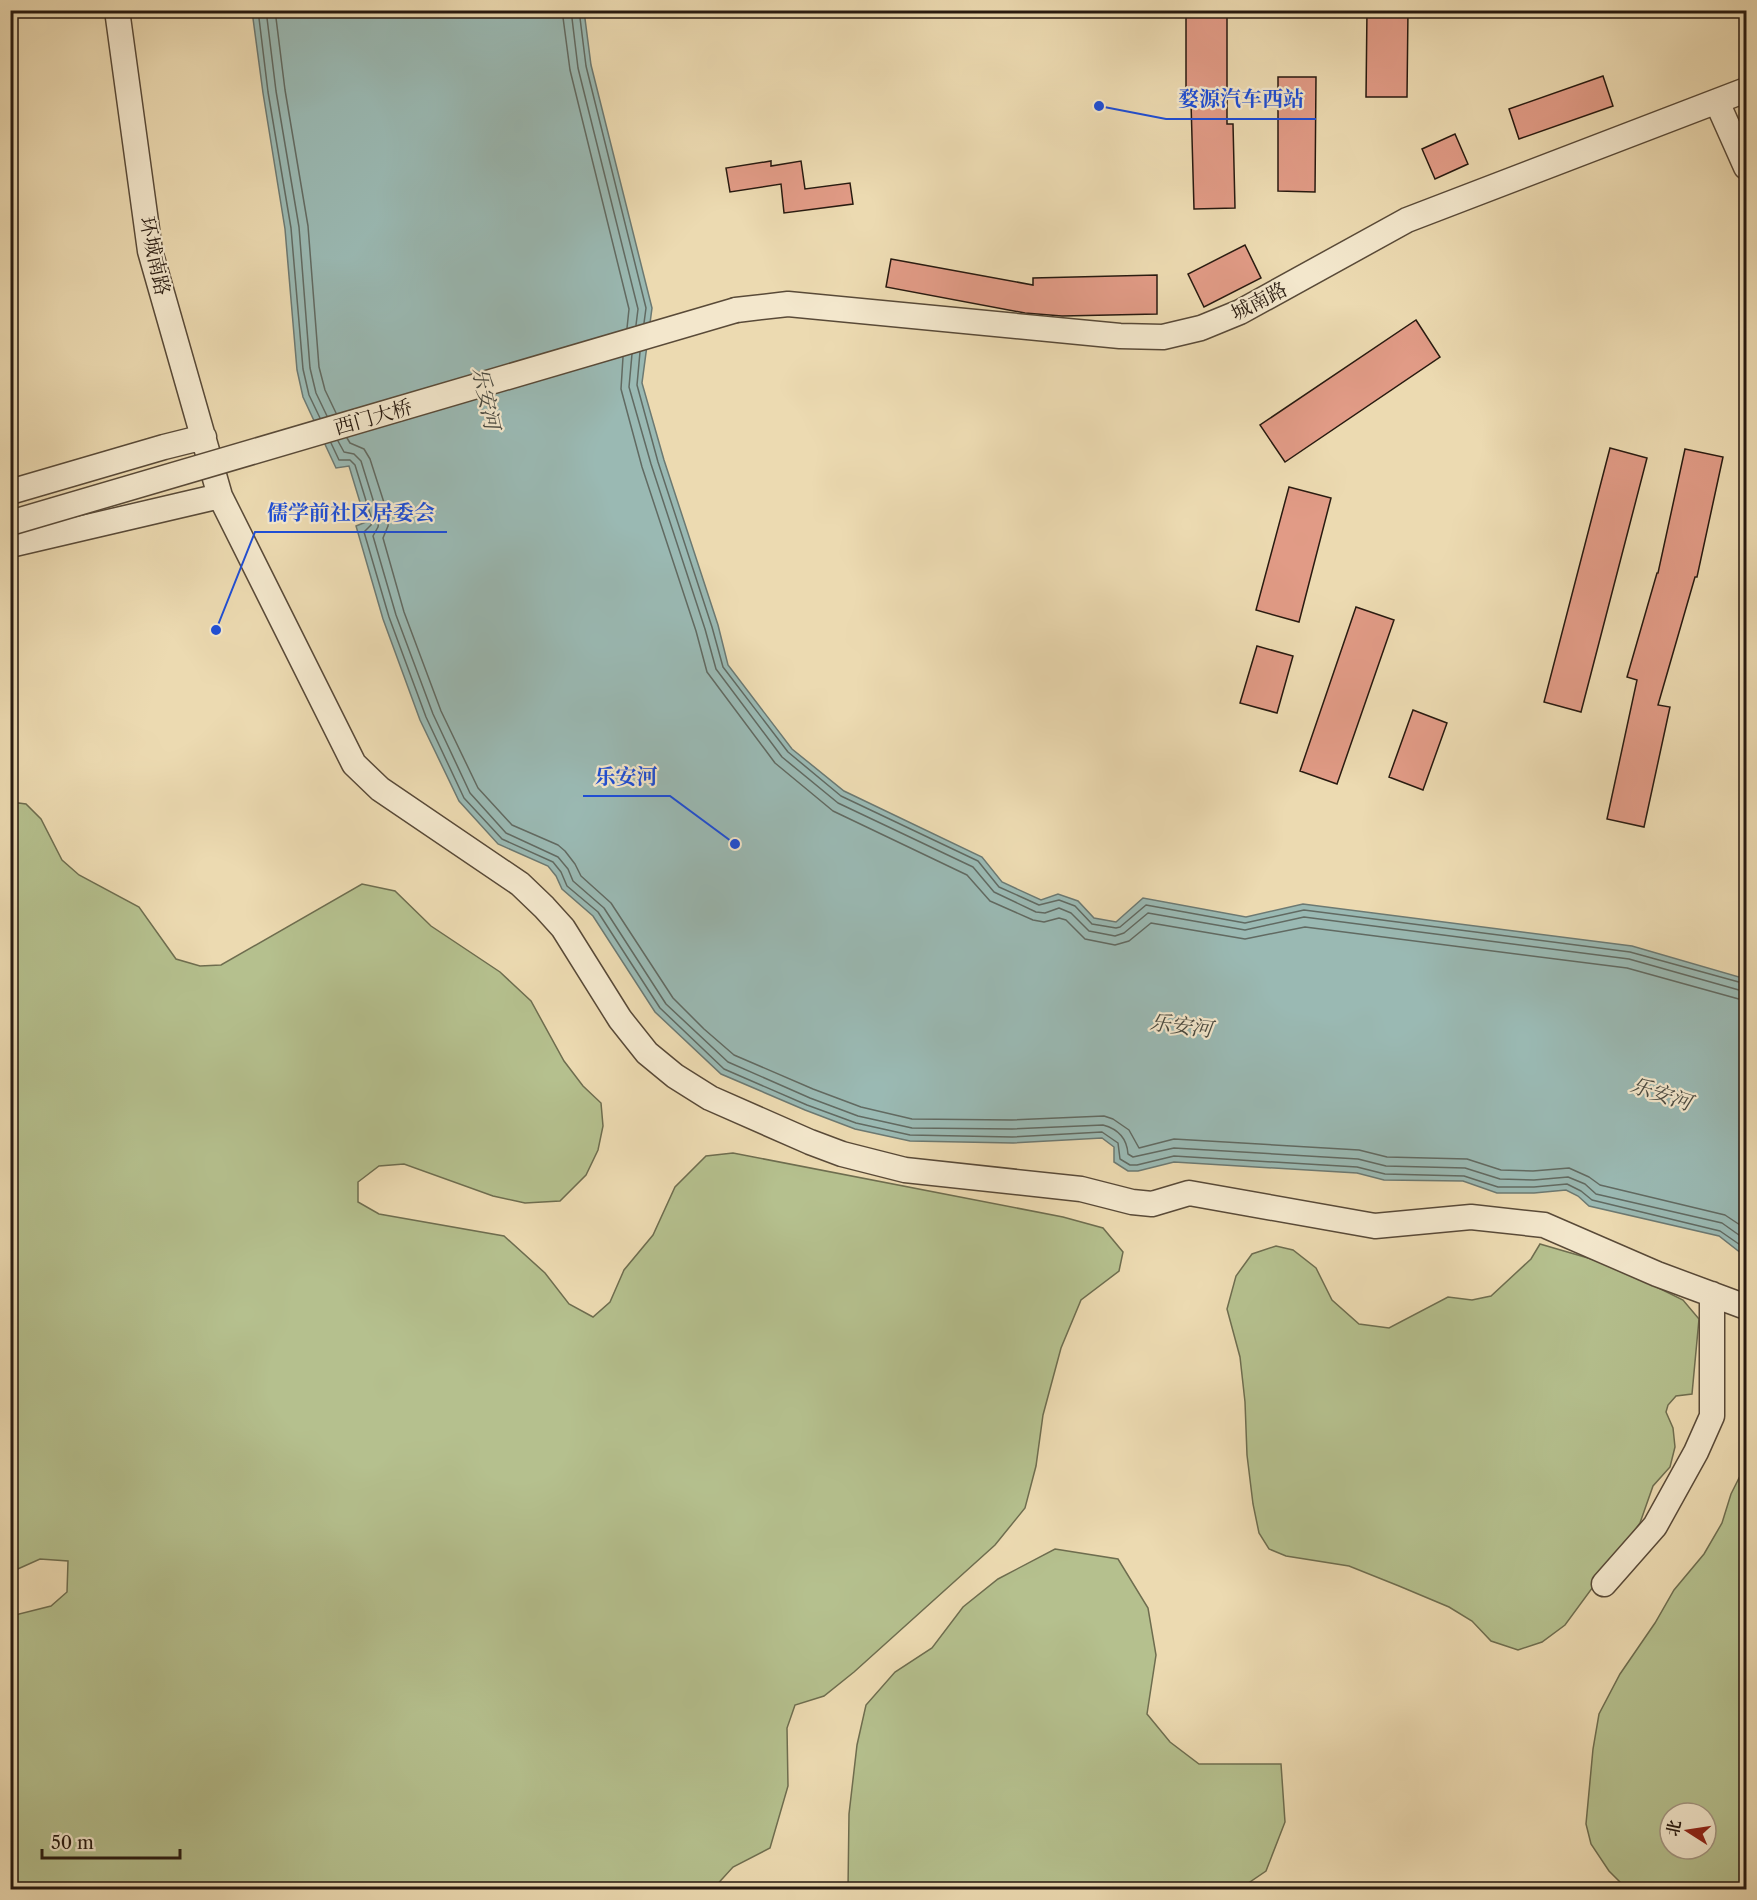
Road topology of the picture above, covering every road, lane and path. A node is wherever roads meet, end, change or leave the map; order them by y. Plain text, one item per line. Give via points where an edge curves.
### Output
1 (117, 10) edge
2 (1746, 90) edge
3 (1717, 102) junction
4 (1746, 167) edge
5 (736, 310) joint
6 (204, 437) junction
7 (10, 492) edge
8 (220, 496) junction
9 (10, 523) edge
10 (10, 545) edge
11 (1712, 1294) junction
12 (1746, 1307) edge
13 (1604, 1584) dead end

1 - 6 street, 环城南路 via 150,251
2 - 3 street, 城南路
3 - 4 street
3 - 5 street, 城南路 via 1407,220 1240,312 1201,328 1163,337 788,304
5 - 9 street, 西门大桥, bridge
6 - 7 street
6 - 8 street, 环城南路
8 - 10 street
8 - 11 street, 环城南路 via 354,764 380,789 520,884 563,928 620,1019 647,1053 710,1098 842,1154 905,1170 1081,1189 1152,1204 1189,1193 1375,1226 1471,1216 1544,1225
11 - 12 street, 环城南路
11 - 13 street via 1712,1416 1655,1526

